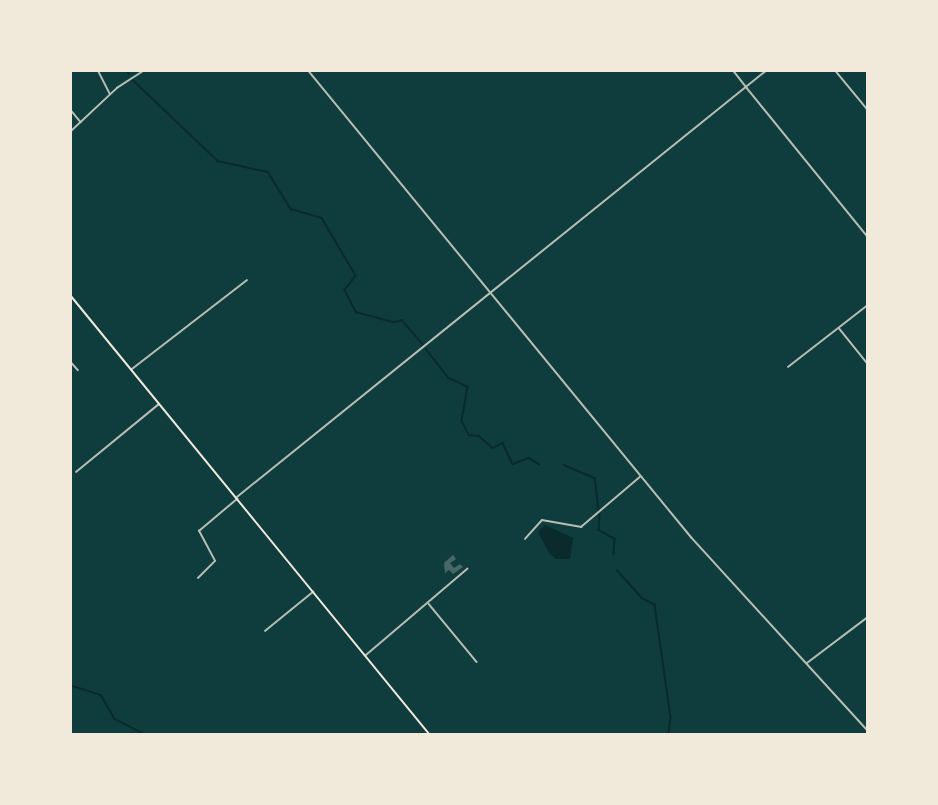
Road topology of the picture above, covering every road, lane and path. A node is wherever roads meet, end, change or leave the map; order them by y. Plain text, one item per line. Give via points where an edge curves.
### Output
1 (98, 70) edge
2 (154, 70) edge
3 (308, 70) edge
4 (733, 70) edge
5 (767, 70) edge
6 (835, 70) edge
7 (747, 88) junction
8 (110, 95) junction
9 (70, 110) edge
10 (867, 110) edge
11 (81, 122) junction
12 (70, 132) edge
13 (867, 237) edge
14 (246, 280) dead end
15 (491, 293) junction
16 (70, 295) edge
17 (867, 305) edge
18 (839, 327) junction
19 (70, 360) edge
20 (867, 364) edge
21 (788, 367) dead end
22 (78, 370) dead end
23 (132, 370) junction
24 (159, 404) junction
25 (76, 472) dead end
26 (641, 476) junction
27 (237, 498) junction
28 (525, 538) dead end
29 (467, 569) dead end
30 (198, 578) dead end
31 (313, 592) junction
32 (428, 603) junction
33 (867, 617) edge
34 (265, 631) dead end
35 (365, 656) junction
36 (477, 662) dead end
37 (807, 664) junction
38 (867, 731) edge
39 (429, 735) edge

1 - 8 street
2 - 8 street via 145,70
3 - 15 street
4 - 7 street
5 - 7 street
6 - 10 street
7 - 13 street
7 - 15 street
8 - 11 street
9 - 11 street
11 - 12 street
14 - 23 street
15 - 26 street
15 - 27 street
16 - 23 main road
17 - 18 street
18 - 20 street
18 - 21 street
19 - 22 street
23 - 24 main road
24 - 25 street
24 - 27 main road
26 - 28 street via 581,527 542,520
26 - 37 street
27 - 30 street via 201,528 200,537 215,561
27 - 31 main road
29 - 32 street
31 - 34 street
31 - 35 main road
32 - 35 street
32 - 36 street
33 - 37 street
35 - 39 main road
37 - 38 street

